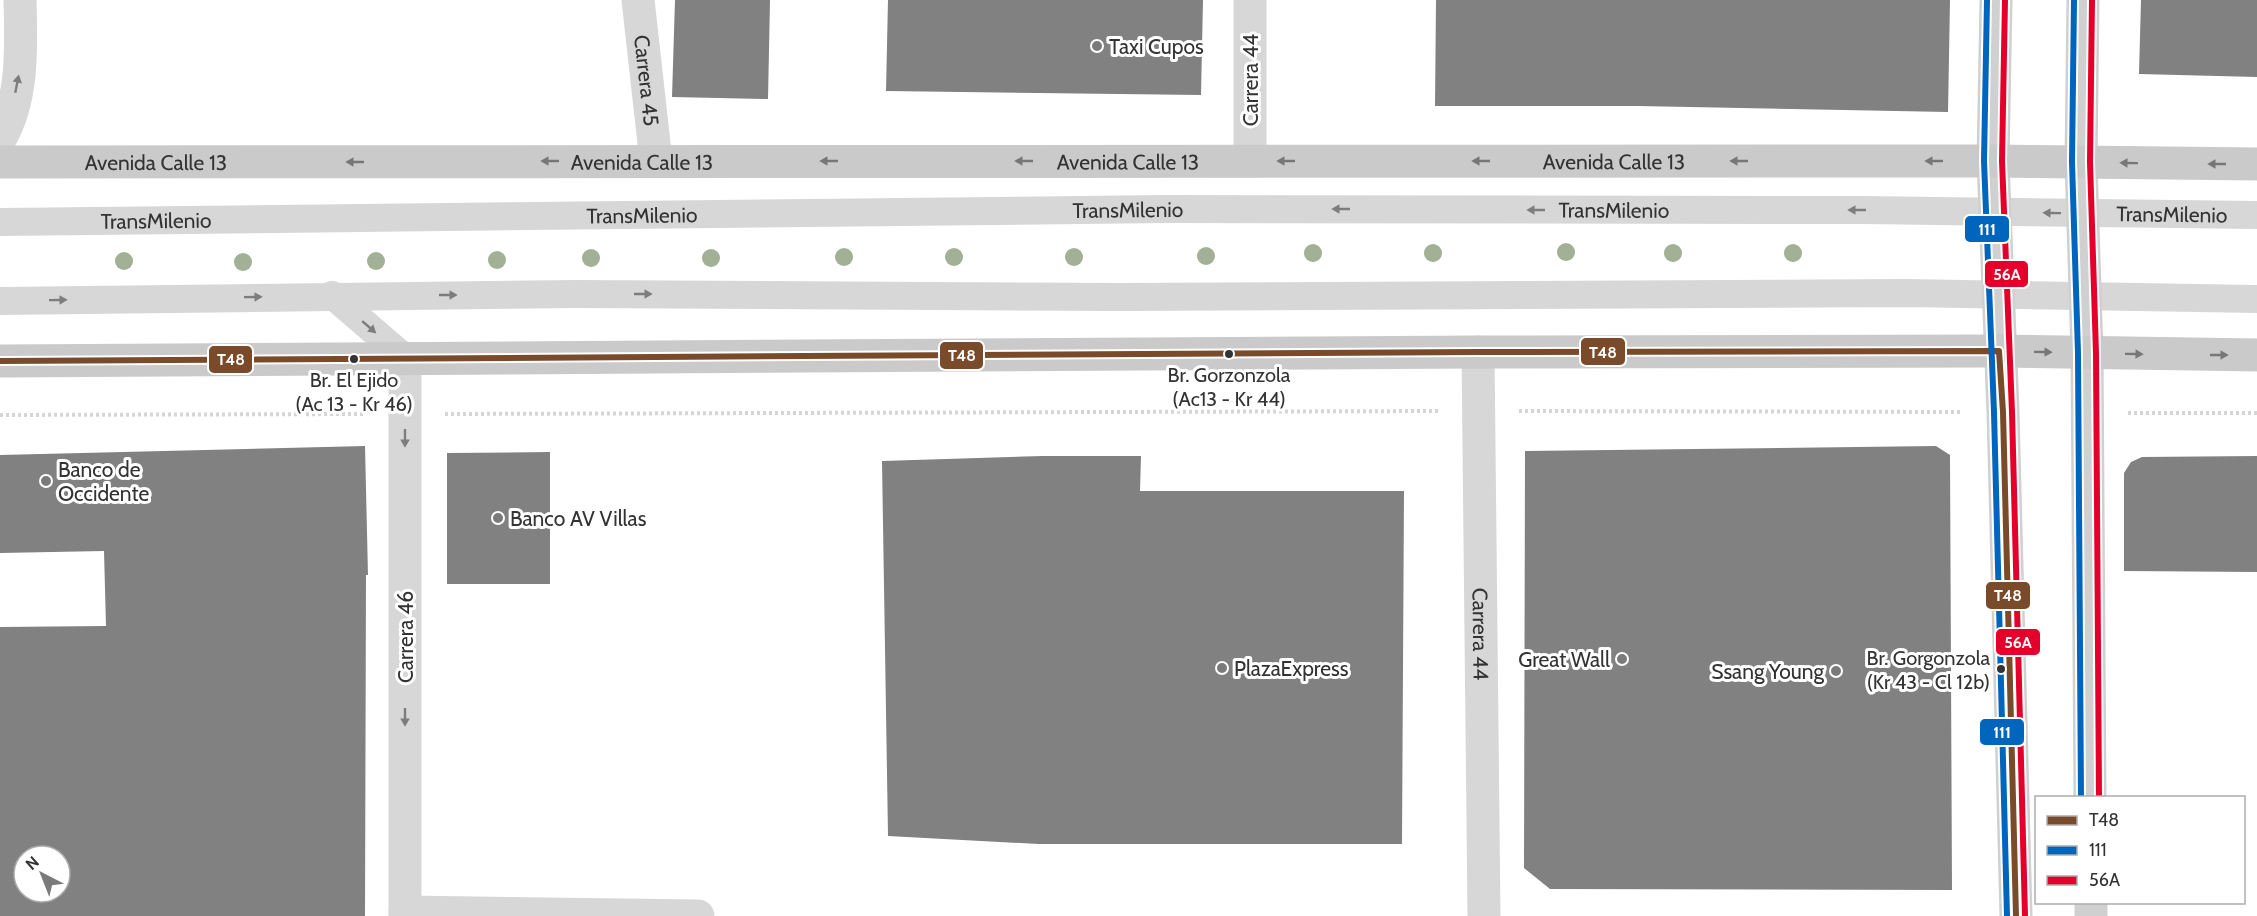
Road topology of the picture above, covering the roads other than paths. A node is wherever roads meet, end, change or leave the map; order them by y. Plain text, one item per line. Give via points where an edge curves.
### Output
1 (20, 0) edge
2 (638, 0) edge
3 (1250, 0) edge
4 (1996, 0) edge
5 (2083, 0) edge
6 (0, 140) edge
7 (1993, 160) junction
8 (656, 161) junction
9 (1251, 161) junction
10 (0, 162) edge
11 (2081, 162) junction
12 (2257, 164) edge
13 (1995, 212) junction
14 (2082, 213) junction
15 (2257, 215) edge
16 (0, 222) edge
17 (1997, 294) junction
18 (332, 296) junction
19 (2085, 296) junction
20 (2257, 299) edge
21 (0, 301) edge
22 (1999, 351) junction
23 (1478, 352) junction
24 (2087, 353) junction
25 (2257, 355) edge
26 (405, 358) junction
27 (0, 361) edge
28 (2090, 796) edge
29 (405, 914) edge
30 (698, 916) edge
31 (1484, 916) edge
32 (2016, 916) edge

6 -> 1 street via 21,66
2 - 8 street, Carrera 45
3 - 9 street, Carrera 44
4 - 7 street
5 - 11 street
7 -> 9 main road, Avenida Calle 13
7 - 11 main road, Avenida Calle 13
7 - 13 street
9 -> 8 main road, Avenida Calle 13
8 -> 10 main road, Avenida Calle 13
12 -> 11 main road, Avenida Calle 13
11 - 14 street
14 -> 13 lane, TransMilenio
13 -> 16 lane, TransMilenio via 1166,209
13 - 17 street
14 - 15 lane, TransMilenio
14 - 19 street
18 -> 17 lane
17 - 19 lane
17 - 22 street
21 -> 18 lane
18 -> 26 lane
19 - 20 lane
19 - 24 street
22 - 23 main road
22 -> 24 main road
22 - 32 street
23 - 26 main road
23 - 31 street, Carrera 44
24 -> 25 main road
24 - 28 street
26 - 27 main road
26 -> 29 street, Carrera 46
29 - 30 street

